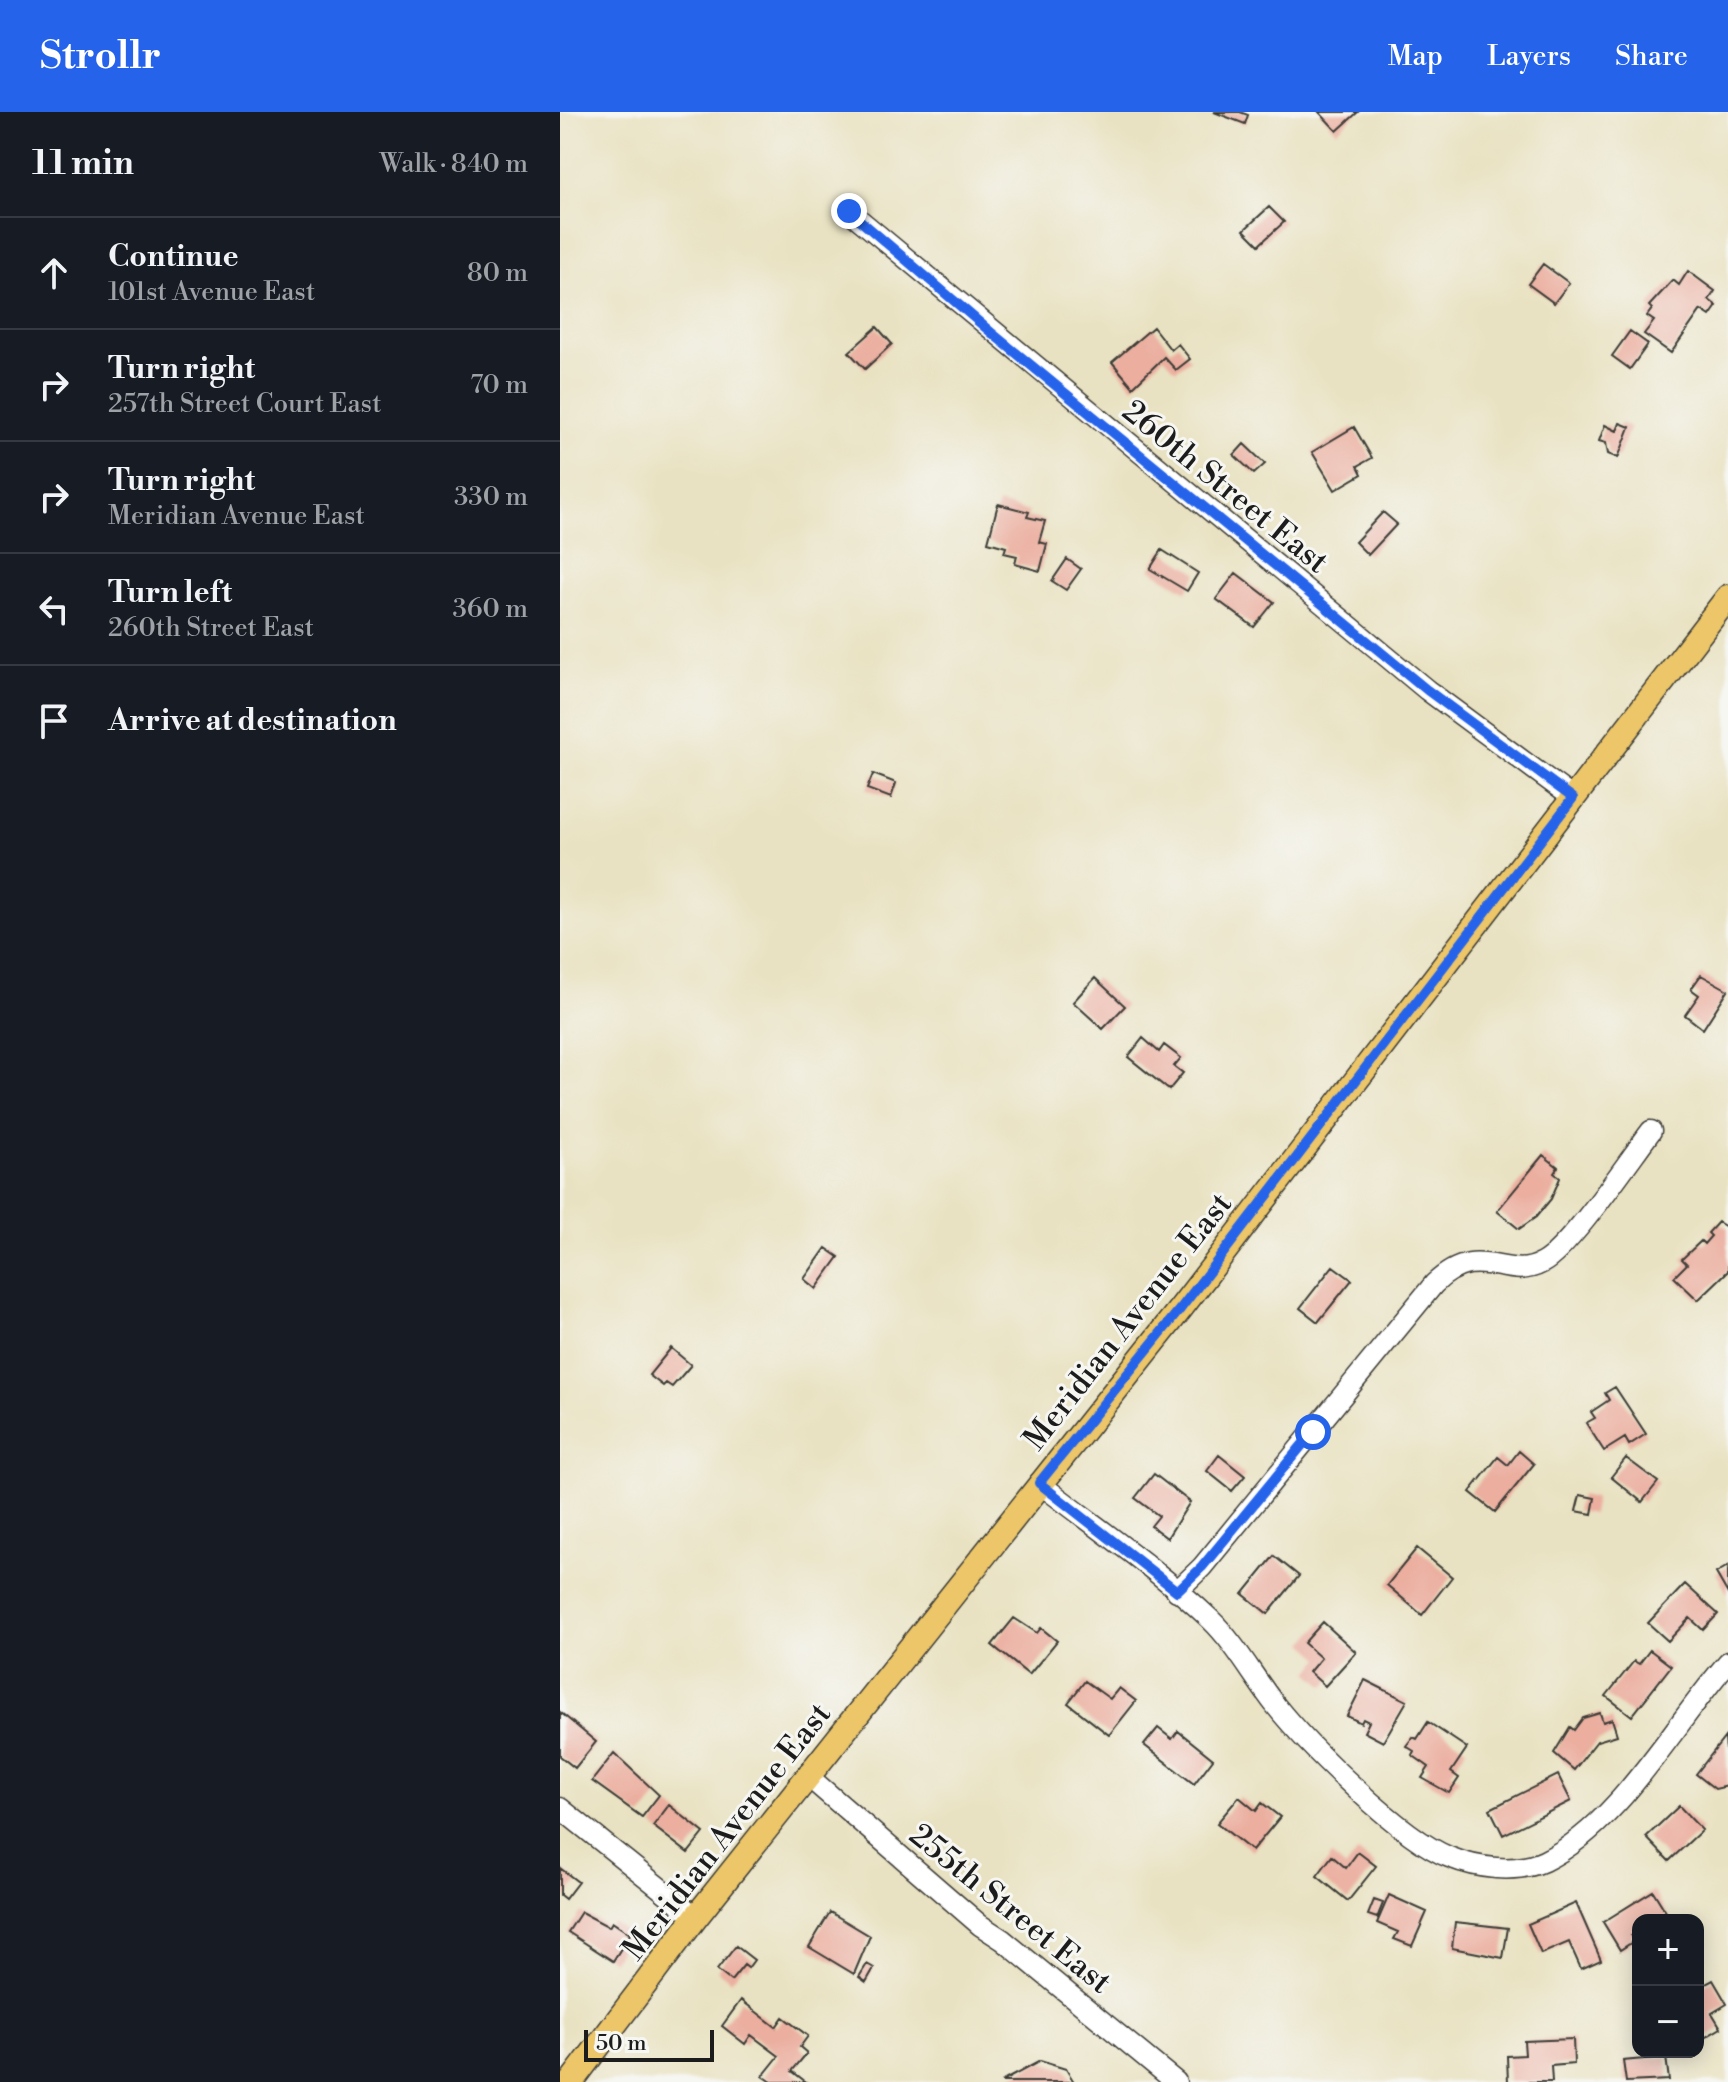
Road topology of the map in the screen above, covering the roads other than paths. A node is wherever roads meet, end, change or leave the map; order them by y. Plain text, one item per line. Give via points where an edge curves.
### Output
1 (849, 211) dead end
2 (1728, 597) edge
3 (1573, 798) junction
4 (1651, 1131) dead end
5 (1039, 1483) junction
6 (1177, 1591) junction
7 (1728, 1662) edge
8 (810, 1778) junction
9 (560, 1808) edge
10 (696, 1917) junction
11 (571, 2082) edge
12 (1176, 2082) edge

1 - 3 street, 260th Street East via 1427,690
2 - 3 main road, Meridian Avenue East
3 - 5 main road, Meridian Avenue East via 1181,1308
4 - 6 street via 1564,1244 1541,1264 1523,1268 1472,1262 1444,1274
5 - 6 street
5 - 8 main road, Meridian Avenue East
6 - 7 street via 1211,1621 1276,1706 1337,1771 1446,1856 1489,1867 1541,1863 1578,1839 1625,1793
8 - 10 main road, Meridian Avenue East
8 - 12 street, 255th Street East via 980,1925
9 - 10 street
10 - 11 main road, Meridian Avenue East

